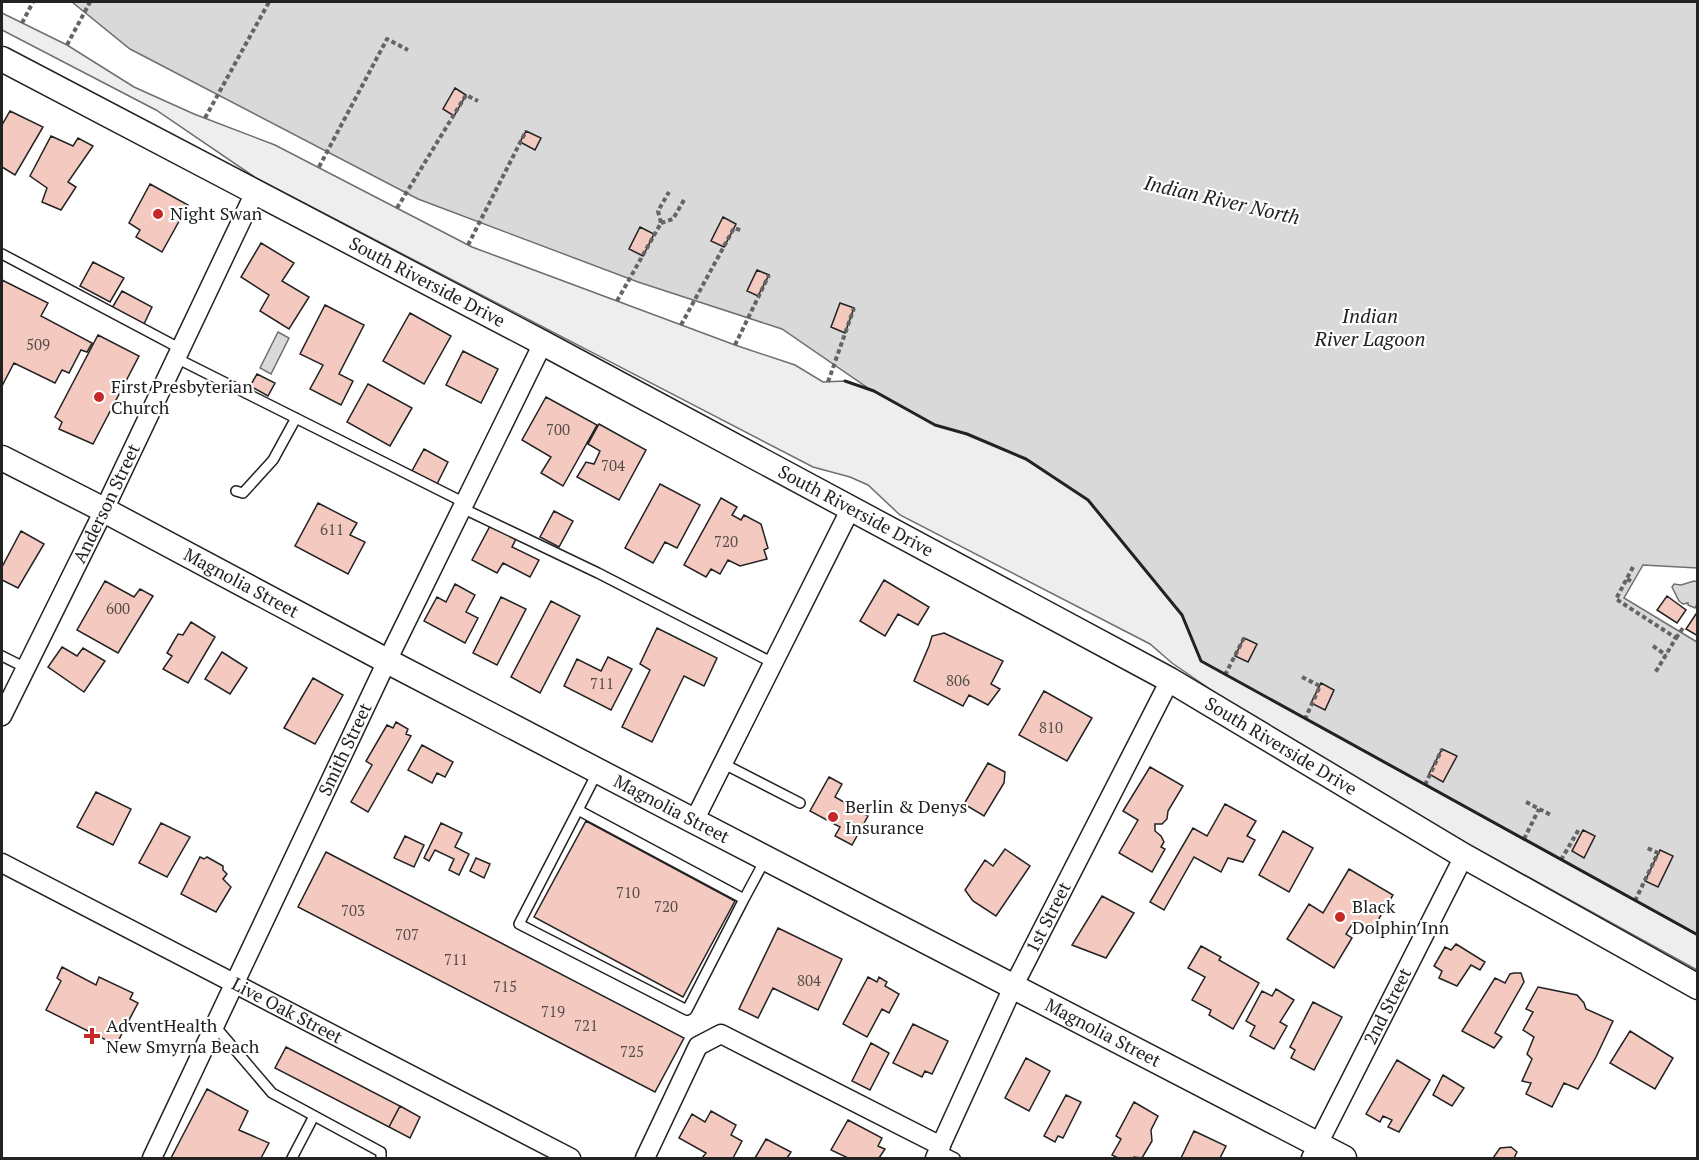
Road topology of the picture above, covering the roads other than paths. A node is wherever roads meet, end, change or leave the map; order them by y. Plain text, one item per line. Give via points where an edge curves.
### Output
1 (2, 59) edge
2 (255, 192) junction
3 (2, 254) edge
4 (543, 343) junction
5 (179, 353) junction
6 (296, 418) junction
7 (2, 458) edge
8 (236, 491) dead end
9 (464, 505) junction
10 (851, 508) junction
11 (104, 510) junction
12 (2, 656) edge
13 (387, 661) junction
14 (773, 663) junction
15 (26, 668) junction
16 (1170, 680) junction
17 (2, 716) edge
18 (722, 763) junction
19 (598, 771) junction
20 (800, 803) dead end
21 (578, 810) junction
22 (693, 821) junction
23 (1464, 856) junction
24 (766, 859) junction
25 (2, 863) edge
26 (744, 899) junction
27 (234, 983) junction
28 (1013, 987) junction
29 (1698, 987) edge
30 (214, 1025) junction
31 (314, 1116) junction
32 (1315, 1151) edge
33 (943, 1153) edge
34 (152, 1158) edge
35 (292, 1158) edge
36 (381, 1158) edge
37 (571, 1158) edge
38 (645, 1158) edge
39 (1344, 1158) edge

1 - 2 street, South Riverside Drive
2 - 4 street, South Riverside Drive
2 - 5 street, Anderson Street
3 - 5 lane
4 - 9 street, Smith Street
4 - 10 street, South Riverside Drive
5 - 6 lane
5 - 11 street, Anderson Street
6 - 8 lane via 273,460 243,493
6 - 9 lane
7 - 11 street, Magnolia Street
9 - 13 street, Smith Street
9 - 14 lane
10 - 14 street
10 - 16 street, South Riverside Drive
11 - 13 street, Magnolia Street
11 - 15 street, Anderson Street
12 - 15 lane
13 - 19 street, Magnolia Street
13 - 27 street, Smith Street
14 - 18 street
15 - 17 street, Anderson Street
16 - 23 street, South Riverside Drive
16 - 28 street, 1st Street
18 - 20 lane
18 - 22 street
19 - 21 lane
19 - 22 street, Magnolia Street
21 - 26 lane
21 - 26 lane via 519,924 687,1010
22 - 24 street, Magnolia Street
23 - 29 street, South Riverside Drive
23 - 32 street, 2nd Street
24 - 26 lane
24 - 28 street, Magnolia Street
25 - 27 street, Live Oak Street
27 - 30 street, Smith Street
27 - 37 street, Live Oak Street
28 - 32 street, Magnolia Street
28 - 33 street, 1st Street
30 - 31 lane via 272,1093
30 - 34 street, Smith Street
31 - 35 lane
31 - 36 lane via 381,1152
32 - 39 street, Magnolia Street
33 - 38 street via 721,1034 698,1046

